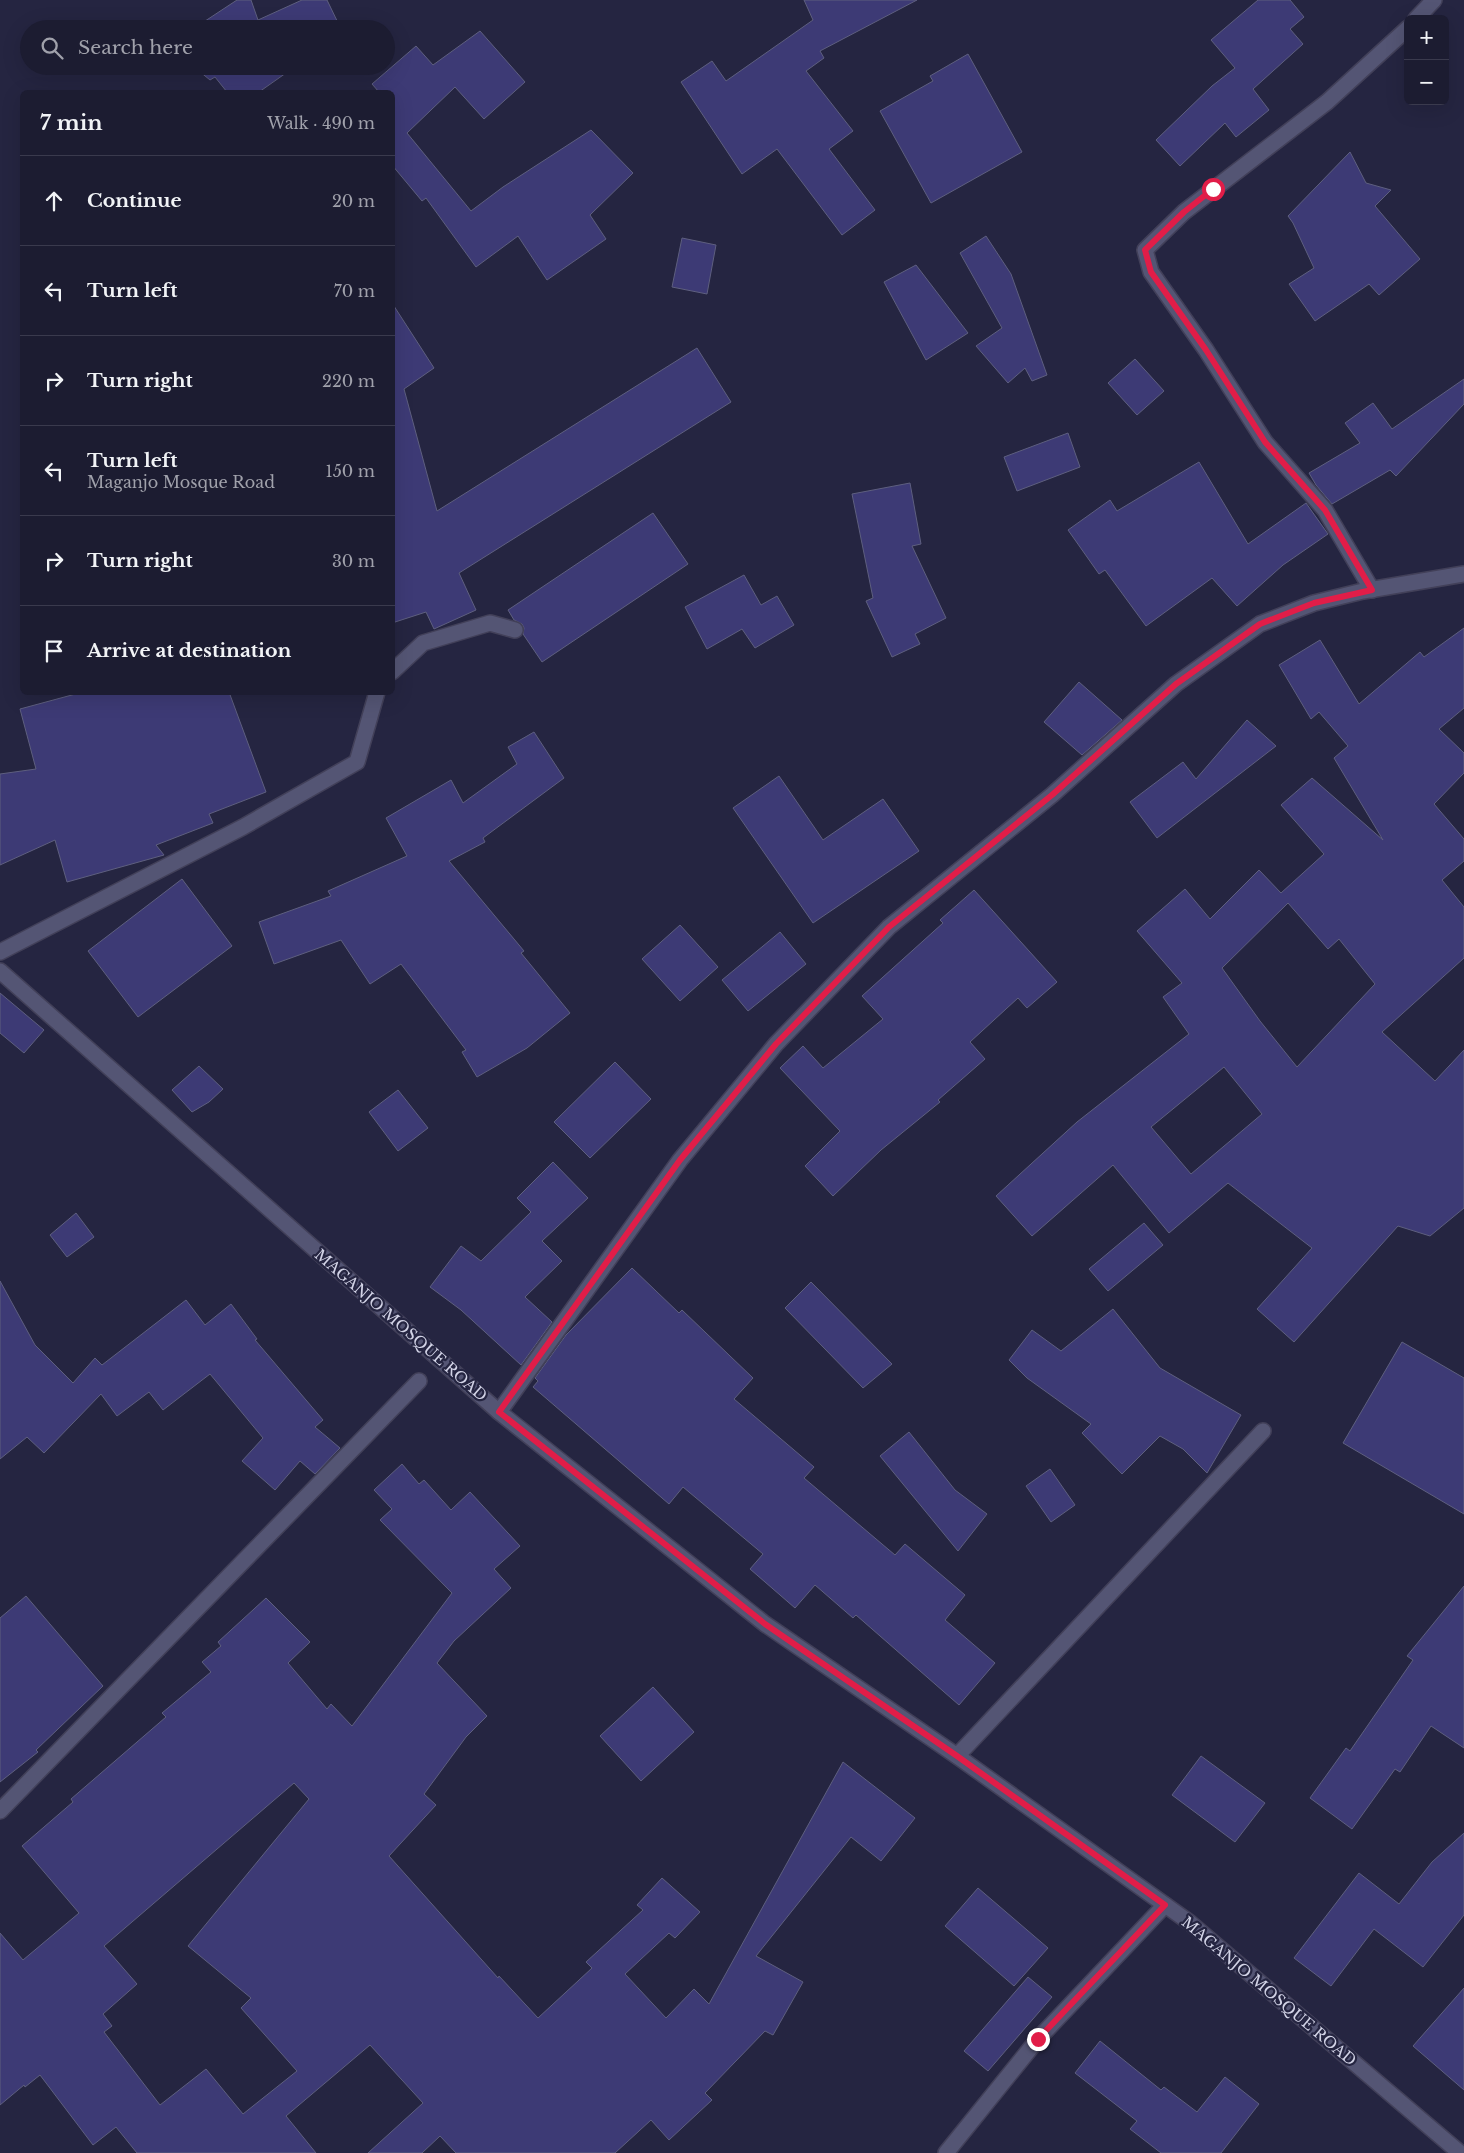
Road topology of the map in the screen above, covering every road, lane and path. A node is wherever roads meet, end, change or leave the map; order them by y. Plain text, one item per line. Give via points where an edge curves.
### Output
1 (1434, 0) edge
2 (1420, 15) edge
3 (1404, 32) edge
4 (1464, 574) edge
5 (1372, 590) junction
6 (515, 630) dead end
7 (395, 669) edge
8 (377, 695) edge
9 (0, 952) edge
10 (0, 971) edge
11 (419, 1381) dead end
12 (499, 1412) junction
13 (1263, 1431) dead end
14 (957, 1756) junction
15 (0, 1811) edge
16 (1165, 1905) junction
17 (946, 2153) edge
18 (1460, 2153) edge

1 - 2 street
3 - 5 street via 1327,102 1184,212 1145,250 1151,272 1265,442 1325,510
4 - 5 street
5 - 12 street via 1314,603 1260,624 1176,684 1052,795 889,927 776,1044 680,1160
6 - 7 street via 490,623 422,643
8 - 9 street via 357,762 243,827
10 - 12 street, MAGANJO MOSQUE ROAD
11 - 15 street
12 - 14 street, MAGANJO MOSQUE ROAD via 765,1624
13 - 14 street
14 - 16 street, MAGANJO MOSQUE ROAD
16 - 17 street via 1038,2039
16 - 18 street, MAGANJO MOSQUE ROAD

